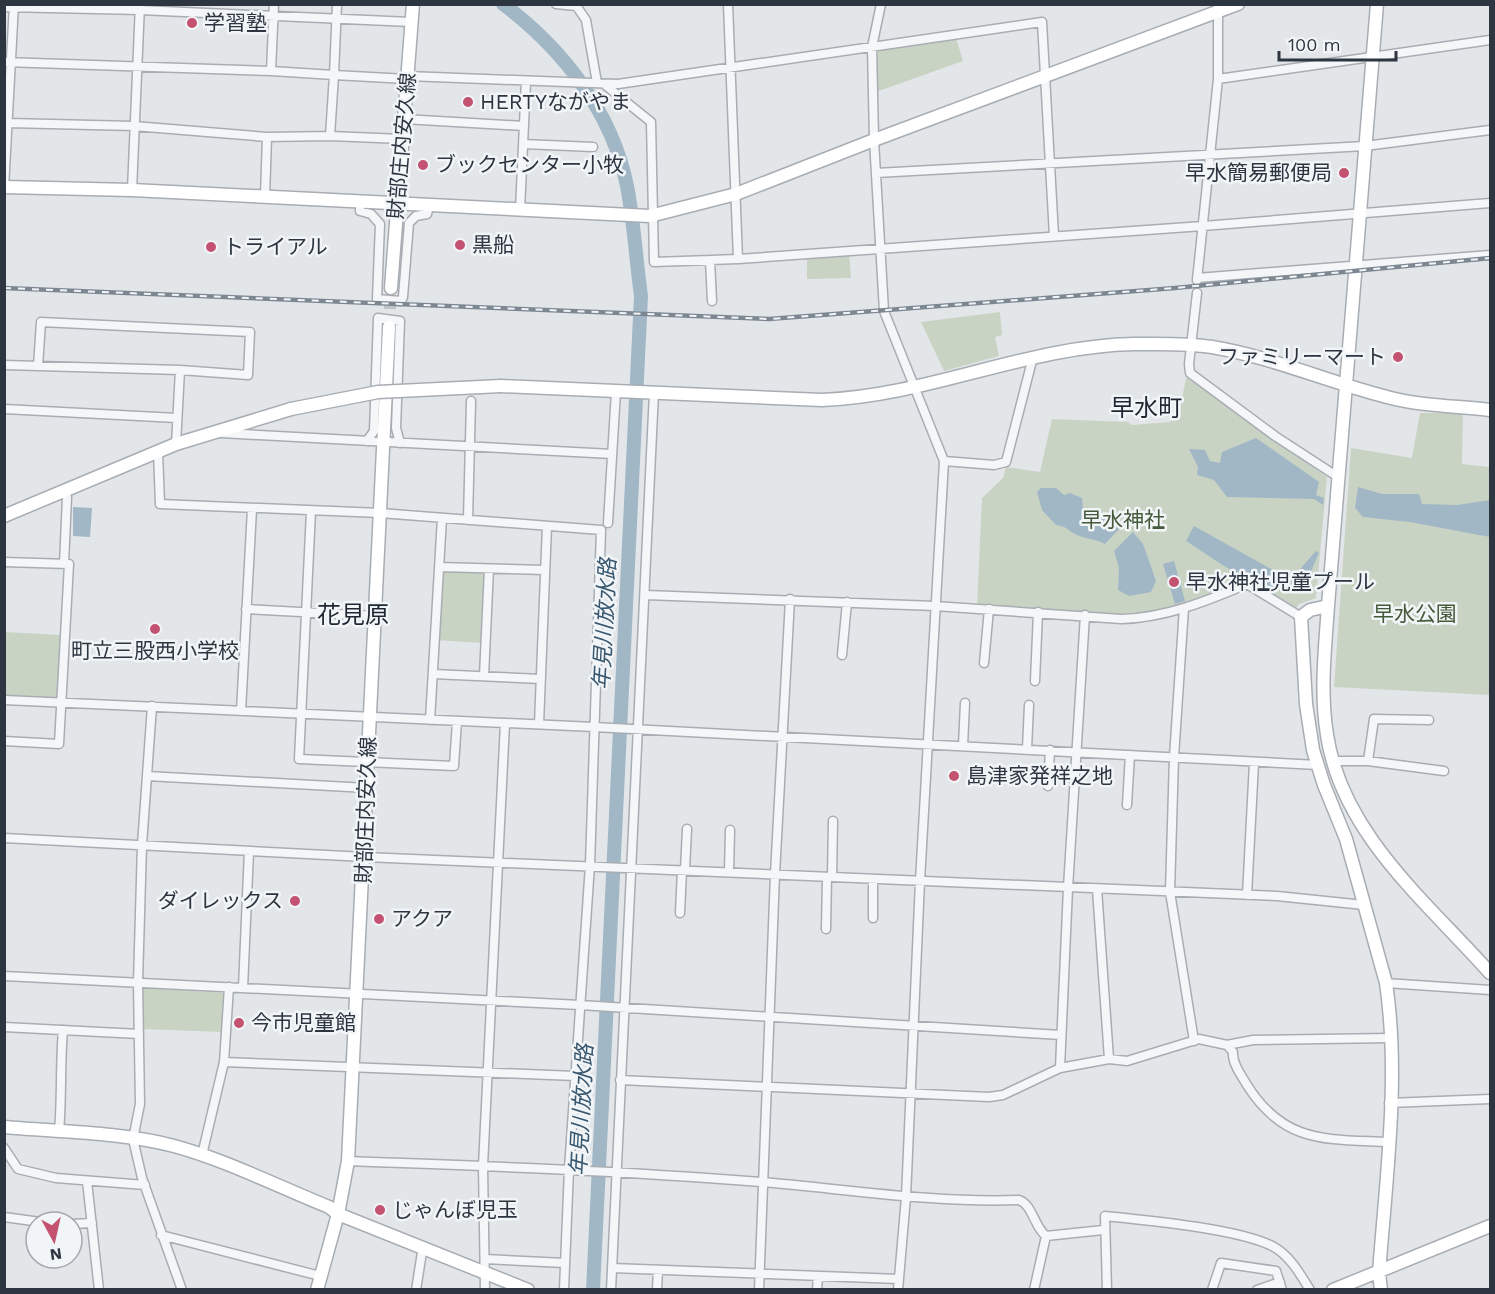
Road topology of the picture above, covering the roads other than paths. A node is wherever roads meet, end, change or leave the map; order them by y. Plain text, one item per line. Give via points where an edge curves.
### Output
1 (274, 4) edge
2 (337, 4) edge
3 (413, 4) edge
4 (556, 4) edge
5 (728, 4) edge
6 (881, 4) edge
7 (1238, 4) edge
8 (1377, 4) edge
9 (575, 5) edge
10 (11, 6) edge
11 (140, 7) edge
12 (1219, 8) edge
13 (273, 18) junction
14 (336, 20) junction
15 (411, 22) junction
16 (1491, 40) edge
17 (872, 47) junction
18 (1373, 56) junction
19 (8, 62) edge
20 (137, 65) junction
21 (731, 66) junction
22 (271, 71) junction
23 (334, 75) junction
24 (1046, 76) junction
25 (407, 77) junction
26 (1218, 79) junction
27 (526, 81) junction
28 (600, 83) junction
29 (404, 119) junction
30 (8, 123) junction
31 (134, 126) junction
32 (524, 126) junction
33 (1491, 130) edge
34 (330, 136) junction
35 (267, 137) junction
36 (402, 139) junction
37 (874, 140) junction
38 (523, 144) junction
39 (1365, 146) junction
40 (593, 147) dead end
41 (1210, 155) junction
42 (1050, 163) junction
43 (876, 173) junction
44 (4, 187) edge
45 (132, 190) junction
46 (736, 194) junction
47 (266, 196) junction
48 (360, 202) junction
49 (1491, 203) edge
50 (397, 204) junction
51 (429, 206) junction
52 (520, 210) junction
53 (1360, 215) junction
54 (652, 216) junction
55 (1203, 226) junction
56 (1054, 236) junction
57 (881, 248) junction
58 (1491, 255) edge
59 (738, 259) junction
60 (710, 260) junction
61 (1355, 267) junction
62 (391, 288) tunnel mouth
63 (1197, 293) dead end
64 (712, 301) dead end
65 (389, 327) tunnel mouth
66 (1190, 346) junction
67 (1033, 357) junction
68 (4, 365) edge
69 (38, 366) junction
70 (180, 370) junction
71 (1345, 384) junction
72 (914, 389) junction
73 (619, 391) junction
74 (654, 392) junction
75 (471, 401) dead end
76 (4, 409) edge
77 (1491, 410) edge
78 (177, 418) junction
79 (217, 433) junction
80 (367, 441) junction
81 (385, 442) junction
82 (400, 443) junction
83 (176, 444) junction
84 (471, 447) junction
85 (158, 452) junction
86 (612, 454) junction
87 (944, 461) junction
88 (1338, 477) junction
89 (62, 492) junction
90 (252, 509) junction
91 (311, 511) junction
92 (380, 513) junction
93 (4, 516) edge
94 (442, 518) junction
95 (468, 520) junction
96 (608, 523) dead end
97 (547, 526) junction
98 (4, 562) edge
99 (64, 564) junction
100 (439, 567) junction
101 (489, 569) junction
102 (545, 570) junction
103 (646, 595) junction
104 (790, 599) junction
105 (848, 602) junction
106 (935, 606) junction
107 (1328, 606) junction
108 (1184, 608) junction
109 (246, 609) junction
110 (989, 609) junction
111 (306, 612) junction
112 (1038, 612) junction
113 (1085, 615) junction
114 (375, 616) junction
115 (1301, 617) junction
116 (842, 655) dead end
117 (984, 663) dead end
118 (433, 674) junction
119 (484, 676) junction
120 (541, 678) junction
121 (1035, 681) dead end
122 (4, 700) edge
123 (62, 703) junction
124 (965, 703) dead end
125 (1029, 705) dead end
126 (152, 706) junction
127 (241, 711) junction
128 (301, 714) junction
129 (370, 717) junction
130 (430, 720) junction
131 (1429, 720) dead end
132 (457, 721) junction
133 (505, 723) junction
134 (539, 724) junction
135 (594, 727) junction
136 (639, 730) junction
137 (782, 737) junction
138 (4, 741) edge
139 (928, 744) junction
140 (963, 746) junction
141 (1027, 749) junction
142 (1050, 750) junction
143 (1079, 752) junction
144 (1130, 755) junction
145 (1174, 757) junction
146 (1332, 761) junction
147 (1368, 761) junction
148 (368, 763) junction
149 (1254, 763) junction
150 (1318, 765) junction
151 (1444, 771) dead end
152 (147, 776) junction
153 (1048, 786) dead end
154 (367, 788) junction
155 (1127, 805) dead end
156 (833, 821) dead end
157 (687, 829) dead end
158 (730, 830) dead end
159 (4, 838) edge
160 (142, 845) junction
161 (249, 850) junction
162 (365, 856) junction
163 (498, 862) junction
164 (594, 866) junction
165 (632, 867) junction
166 (684, 870) junction
167 (729, 872) junction
168 (775, 874) junction
169 (830, 877) junction
170 (873, 879) junction
171 (920, 881) junction
172 (1068, 888) junction
173 (1097, 889) junction
174 (1170, 892) junction
175 (1247, 895) junction
176 (1364, 905) junction
177 (680, 913) dead end
178 (873, 918) dead end
179 (826, 929) dead end
180 (1491, 973) edge
181 (4, 976) edge
182 (138, 982) junction
183 (1386, 983) junction
184 (229, 987) junction
185 (243, 988) junction
186 (1491, 990) edge
187 (356, 994) junction
188 (491, 1001) junction
189 (584, 1006) junction
190 (622, 1009) junction
191 (770, 1017) junction
192 (913, 1025) junction
193 (4, 1027) edge
194 (63, 1030) junction
195 (139, 1034) junction
196 (1061, 1035) junction
197 (1390, 1038) junction
198 (1194, 1041) junction
199 (1227, 1045) junction
200 (1109, 1059) junction
201 (224, 1062) junction
202 (354, 1068) junction
203 (1060, 1068) junction
204 (488, 1073) junction
205 (575, 1076) junction
206 (620, 1080) junction
207 (767, 1087) junction
208 (910, 1094) junction
209 (1491, 1099) edge
210 (1389, 1103) junction
211 (4, 1127) edge
212 (59, 1132) junction
213 (133, 1139) junction
214 (1388, 1142) junction
215 (6, 1153) edge
216 (202, 1155) junction
217 (348, 1161) junction
218 (483, 1166) junction
219 (569, 1169) junction
220 (614, 1172) junction
221 (87, 1181) junction
222 (763, 1182) junction
223 (145, 1185) junction
224 (906, 1197) junction
225 (338, 1214) junction
226 (4, 1217) edge
227 (24, 1220) edge
228 (84, 1223) edge
229 (92, 1223) junction
230 (1491, 1226) edge
231 (1103, 1230) junction
232 (161, 1235) junction
233 (1046, 1236) junction
234 (423, 1246) junction
235 (565, 1263) junction
236 (486, 1265) junction
237 (612, 1268) junction
238 (658, 1270) junction
239 (1379, 1273) junction
240 (760, 1274) junction
241 (320, 1276) junction
242 (818, 1276) junction
243 (899, 1279) junction
244 (1281, 1286) edge
245 (1337, 1289) edge
246 (99, 1290) edge
247 (182, 1290) edge
248 (316, 1290) edge
249 (416, 1290) edge
250 (485, 1290) edge
251 (528, 1290) edge
252 (564, 1290) edge
253 (611, 1290) edge
254 (657, 1290) edge
255 (759, 1290) edge
256 (817, 1290) edge
257 (898, 1290) edge
258 (1034, 1290) edge
259 (1107, 1290) edge
260 (1212, 1290) edge
261 (1257, 1290) edge
262 (1310, 1290) edge
263 (1381, 1290) edge

1 - 13 street
2 - 14 street
3 - 15 street, 財部庄内安久線
4 - 9 street
5 - 21 street
6 - 17 street
7 - 12 street
8 - 18 street
9 - 28 street via 586,20
10 - 11 street
10 - 19 street
11 - 13 street
11 - 20 street
12 - 24 street
12 - 26 street
13 - 14 street
13 - 22 street
14 - 15 street
14 - 23 street
15 - 25 street, 財部庄内安久線
16 - 18 street
17 - 21 street
17 - 24 street via 1042,22
17 - 37 street
18 - 26 street
18 - 39 street
19 - 20 street
19 - 30 street
20 - 22 street
20 - 31 street
21 - 28 street
21 - 46 street
22 - 23 street
23 - 25 street
23 - 34 street
24 - 37 street
24 - 42 street
25 - 27 street
25 - 29 street, 財部庄内安久線
26 - 41 street
27 - 28 street
27 - 32 street
28 - 54 street via 651,122
29 - 32 street
29 - 36 street, 財部庄内安久線
30 - 31 street
30 - 44 street
31 - 35 street
31 - 45 street
32 - 38 street
33 - 39 street
34 - 35 street
34 - 36 street
35 - 47 street
36 - 50 street, 財部庄内安久線
37 - 43 street
37 - 46 street
38 - 40 street
38 - 52 street
39 - 41 street
39 - 53 street
41 - 42 street
41 - 55 street
42 - 43 street
42 - 56 street
43 - 57 street
44 - 45 street
45 - 47 street
46 - 54 street
46 - 59 street
47 - 48 street
48 - 50 street
48 - 51 street via 360,211 371,214 380,224 377,299 403,297 409,223 416,216 427,214
49 - 53 street
50 - 51 street
50 - 62 street, 財部庄内安久線
51 - 52 street
52 - 54 street
53 - 55 street
53 - 61 street
54 - 60 street via 654,262
55 - 56 street
55 - 61 street via 1197,279
56 - 57 street
57 - 59 street
57 - 72 street via 884,310
58 - 61 street
59 - 60 street
60 - 64 street
61 - 71 street
63 - 66 street
65 - 81 street, 財部庄内安久線
66 - 67 street via 1100,345
66 - 71 street via 1257,357
66 - 88 street via 1189,368 1194,377
67 - 72 street
67 - 87 street via 1006,462 994,465
68 - 69 street
69 - 70 street
69 - 70 street via 41,322 250,332 248,375
70 - 78 street
71 - 77 street via 1415,403
71 - 88 street
72 - 74 street via 822,400
72 - 87 street
73 - 74 street
73 - 79 street, bridge via 501,386 378,392 291,408
73 - 86 street
74 - 103 street
75 - 84 street
76 - 78 street
78 - 83 street
79 - 80 street
79 - 83 street
80 - 81 street
80 - 82 street via 374,431 378,318 400,321 396,428
81 - 82 street
81 - 92 street, 財部庄内安久線
82 - 84 street
83 - 85 street
84 - 86 street
84 - 95 street
85 - 89 street
85 - 90 street via 159,504
86 - 96 street
87 - 106 street
88 - 107 street
89 - 93 street
89 - 99 street via 67,497
90 - 91 street
90 - 109 street
91 - 92 street
91 - 111 street
92 - 94 street
92 - 114 street, 財部庄内安久線
94 - 95 street
94 - 100 street
95 - 97 street
97 - 102 street
97 - 135 street via 601,530
98 - 99 street
99 - 123 street via 69,564
100 - 101 street
100 - 118 street
101 - 102 street
101 - 119 street
102 - 120 street
103 - 104 street
103 - 136 street
104 - 105 street
104 - 137 street
105 - 106 street
105 - 116 street
106 - 110 street
106 - 139 street
107 - 115 street via 1310,610
107 - 146 street via 1324,700
108 - 113 street via 1138,619
108 - 115 street via 1247,585
108 - 145 street
109 - 111 street
109 - 127 street
110 - 112 street
110 - 117 street
111 - 114 street
111 - 128 street
112 - 113 street
112 - 121 street
113 - 143 street
114 - 129 street, 財部庄内安久線
115 - 150 street via 1306,704
118 - 119 street
118 - 130 street
119 - 120 street
120 - 134 street
122 - 123 street
123 - 126 street
123 - 138 street via 59,744
124 - 140 street
125 - 141 street
126 - 127 street
126 - 152 street
127 - 128 street
128 - 129 street
128 - 148 street via 299,759
129 - 130 street
129 - 148 street, 財部庄内安久線
130 - 132 street
131 - 147 street via 1374,719
132 - 133 street
132 - 148 street via 454,766
133 - 134 street
133 - 163 street
134 - 135 street
135 - 136 street
135 - 164 street
136 - 137 street
136 - 165 street
137 - 139 street
137 - 168 street
139 - 140 street
139 - 171 street
140 - 141 street
141 - 142 street
142 - 143 street
142 - 153 street
143 - 144 street
143 - 172 street
144 - 145 street
144 - 155 street
145 - 149 street
145 - 174 street
146 - 147 street
146 - 180 street via 1350,807 1374,844
147 - 151 street
148 - 154 street, 財部庄内安久線
149 - 150 street
149 - 175 street
150 - 176 street via 1346,839
152 - 154 street
152 - 160 street
154 - 162 street, 財部庄内安久線
156 - 169 street
157 - 166 street
158 - 167 street
159 - 160 street
160 - 161 street
160 - 182 street
161 - 162 street
161 - 185 street
162 - 163 street
162 - 187 street, 財部庄内安久線
163 - 164 street
163 - 188 street
164 - 165 street
164 - 189 street
165 - 166 street
165 - 190 street
166 - 167 street
166 - 177 street
167 - 168 street
168 - 169 street
168 - 191 street
169 - 170 street
169 - 179 street
170 - 171 street
170 - 178 street
171 - 172 street
171 - 192 street
172 - 173 street
172 - 196 street
173 - 174 street
173 - 200 street
174 - 175 street
174 - 198 street
175 - 176 street
176 - 183 street
181 - 182 street
182 - 184 street
182 - 195 street
183 - 186 street
183 - 197 street
184 - 185 street
184 - 201 street
185 - 187 street
187 - 188 street
187 - 202 street, 財部庄内安久線
188 - 189 street
188 - 204 street
189 - 190 street
189 - 205 street
190 - 191 street
190 - 206 street
191 - 192 street
191 - 207 street
192 - 196 street
192 - 208 street
193 - 194 street
194 - 195 street
194 - 212 street
195 - 213 street via 140,1104
196 - 203 street
197 - 199 street via 1253,1040
197 - 210 street
198 - 199 street
198 - 200 street via 1127,1061
199 - 214 street via 1256,1096 1270,1115 1288,1128 1330,1140
200 - 203 street
201 - 202 street
201 - 216 street
202 - 204 street
202 - 217 street, 財部庄内安久線
203 - 208 street via 1003,1095
204 - 205 street
204 - 218 street
205 - 219 street
206 - 207 street
206 - 220 street
207 - 208 street
207 - 222 street
208 - 224 street
209 - 210 street
210 - 214 street
211 - 212 street
212 - 213 street
213 - 216 street
213 - 223 street
214 - 239 street
215 - 221 street via 18,1169
216 - 225 street
217 - 218 street
217 - 225 street, 財部庄内安久線
218 - 219 street
218 - 236 street
219 - 220 street
219 - 235 street
220 - 222 street
220 - 237 street
221 - 223 street
221 - 229 street
222 - 224 street
222 - 240 street
223 - 232 street
224 - 233 street via 1019,1200
224 - 243 street
225 - 234 street
225 - 241 street, 財部庄内安久線
226 - 227 street
228 - 229 street
229 - 246 street
230 - 239 street
231 - 233 street
231 - 259 street
231 - 262 street via 1105,1216 1259,1241 1286,1256
232 - 241 street
232 - 247 street
233 - 258 street
234 - 236 street
234 - 249 street
235 - 236 street
235 - 252 street
236 - 250 street
236 - 251 street
237 - 238 street
237 - 253 street
238 - 240 street
238 - 254 street
239 - 245 street
239 - 263 street
240 - 242 street
240 - 255 street
241 - 248 street, 財部庄内安久線
242 - 243 street
242 - 256 street
243 - 257 street
244 - 260 street via 1276,1271 1221,1263
244 - 261 street

